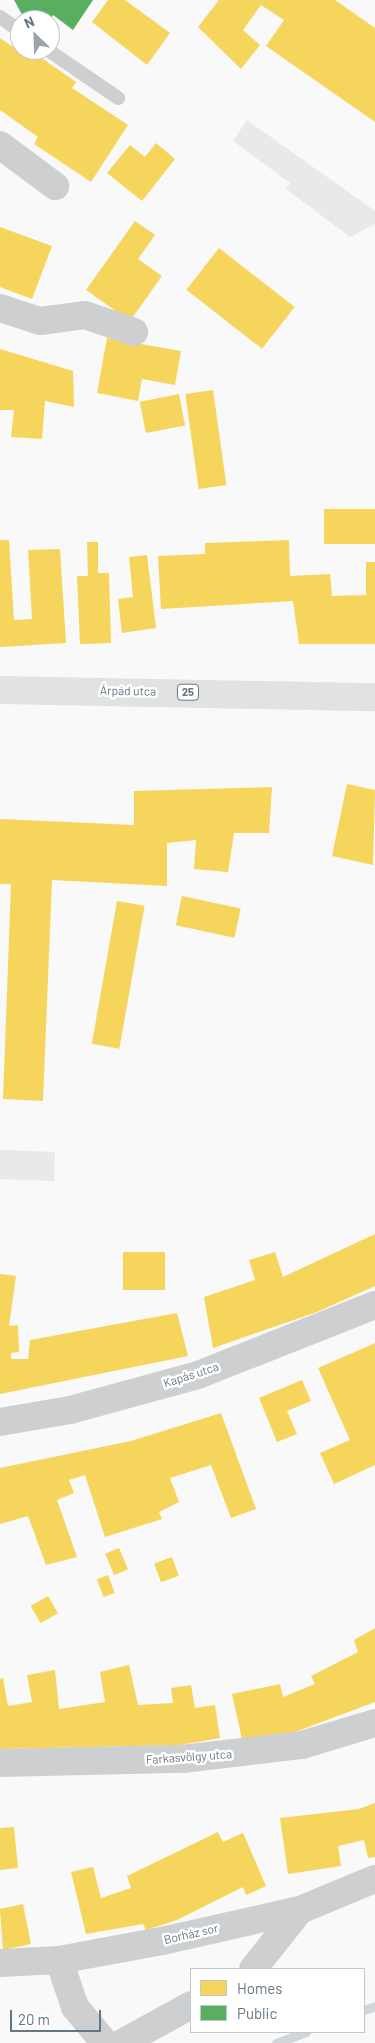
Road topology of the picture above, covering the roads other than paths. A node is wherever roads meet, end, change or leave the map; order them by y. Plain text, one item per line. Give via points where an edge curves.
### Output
1 (60, 58) edge
2 (118, 98) dead end
3 (0, 146) edge
4 (56, 186) dead end
5 (0, 308) edge
6 (134, 332) dead end
7 (0, 690) edge
8 (375, 697) edge
9 (375, 1304) edge
10 (0, 1422) edge
11 (375, 1723) edge
12 (0, 1764) edge
13 (375, 1879) edge
14 (300, 1910) junction
15 (60, 1960) junction
16 (0, 1963) edge
17 (254, 1968) edge
18 (190, 2006) edge
19 (105, 2043) edge
20 (122, 2043) edge

1 - 2 lane
3 - 4 street
5 - 6 street via 40,321 85,315
7 - 8 main road, Árpád utca / 25
9 - 10 street, Kapás utca via 198,1375 70,1410
11 - 12 street, Farkasvölgy utca via 302,1745 192,1758
13 - 14 street, Borház sor
14 - 15 street, Borház sor
14 - 17 street
15 - 16 street, Borház sor
15 - 19 street via 76,2007
18 - 20 street

